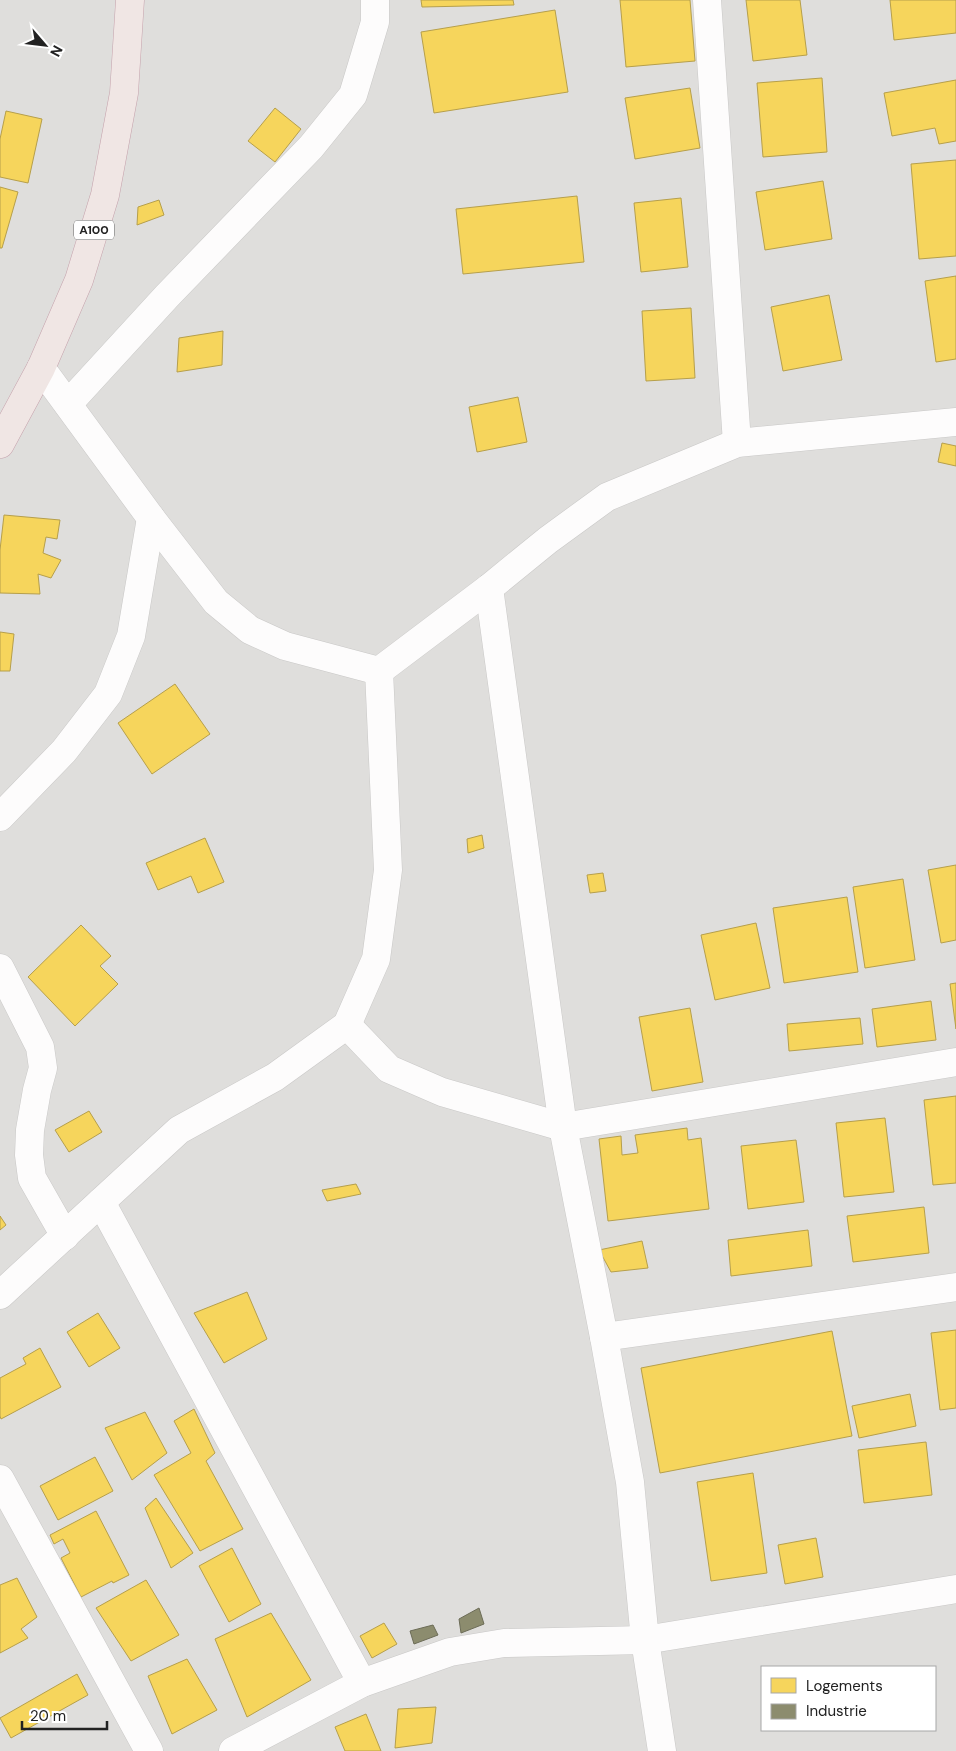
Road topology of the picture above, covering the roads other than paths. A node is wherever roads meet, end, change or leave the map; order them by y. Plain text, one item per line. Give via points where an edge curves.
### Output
1 (130, 0) edge
2 (375, 0) edge
3 (707, 0) edge
4 (41, 368) junction
5 (68, 404) junction
6 (956, 422) edge
7 (737, 443) junction
8 (0, 444) edge
9 (151, 518) junction
10 (489, 588) junction
11 (380, 671) junction
12 (0, 817) edge
13 (0, 968) edge
14 (347, 1025) junction
15 (956, 1062) edge
16 (563, 1127) junction
17 (101, 1202) junction
18 (65, 1236) junction
19 (956, 1287) edge
20 (0, 1295) edge
21 (604, 1337) junction
22 (0, 1479) edge
23 (956, 1589) edge
24 (645, 1640) junction
25 (362, 1683) junction
26 (148, 1751) edge
27 (233, 1751) edge
28 (662, 1751) edge

1 - 4 highway, A100 via 124,93 105,195 79,280
2 - 5 street via 375,22 353,95 311,147
3 - 7 street
4 - 5 street
4 - 8 highway, A100
5 - 9 street
6 - 7 street
7 - 10 street via 607,497
9 - 11 street via 216,602 250,630 284,646
9 - 12 street via 131,636 108,694 64,751
10 - 11 street
10 - 16 street
11 - 14 street via 388,870 376,959
13 - 18 street via 40,1047 43,1068 30,1130 32,1178
14 - 16 street via 388,1069 442,1092
14 - 17 street via 275,1077 179,1130
15 - 16 street
16 - 21 street
17 - 18 street
17 - 25 street
18 - 20 street
19 - 21 street
21 - 24 street via 630,1482
22 - 26 street
23 - 24 street
24 - 25 street via 504,1643 450,1652
24 - 28 street
25 - 27 street

